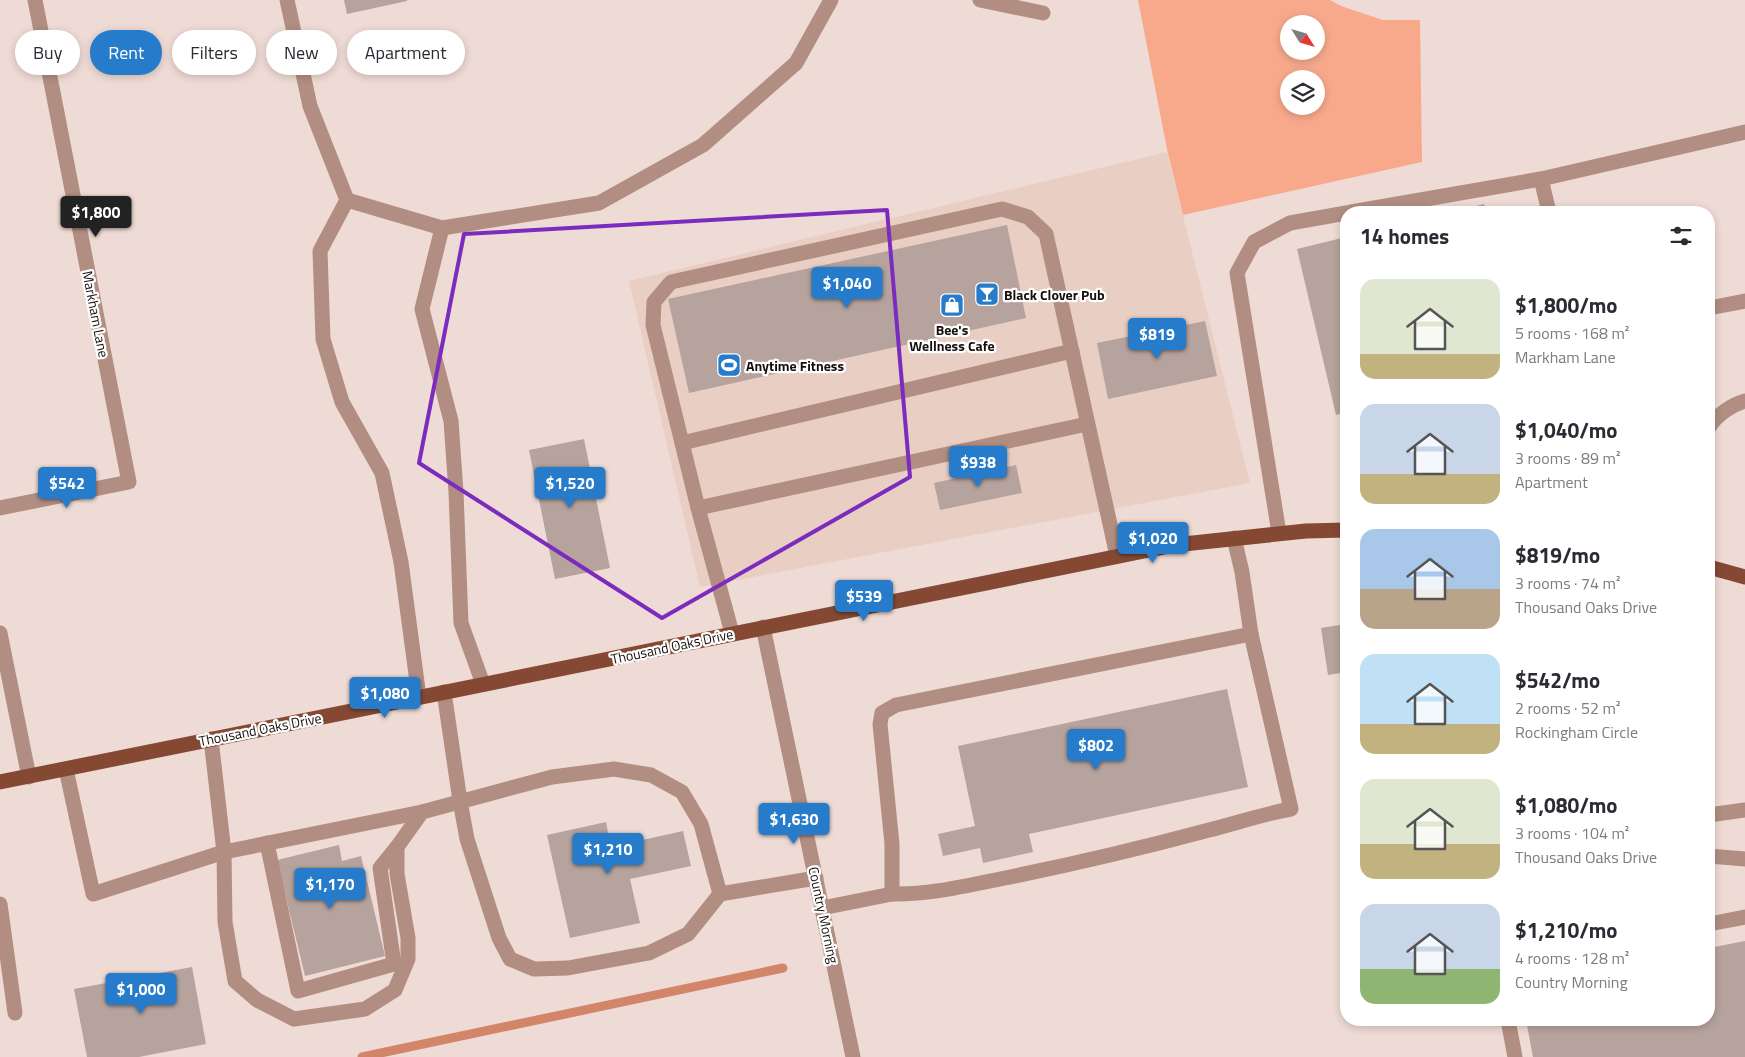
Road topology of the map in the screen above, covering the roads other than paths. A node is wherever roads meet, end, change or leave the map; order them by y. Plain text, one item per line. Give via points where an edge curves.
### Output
1 (35, 0) edge
2 (287, 0) edge
3 (831, 0) edge
4 (980, 0) edge
5 (1044, 14) dead end
6 (1745, 132) edge
7 (1541, 179) junction
8 (347, 200) junction
9 (1386, 206) edge
10 (1548, 206) edge
11 (1340, 214) edge
12 (442, 228) junction
13 (1745, 301) edge
14 (1715, 307) edge
15 (1072, 351) junction
16 (1745, 401) edge
17 (1715, 419) edge
18 (1087, 424) junction
19 (682, 442) junction
20 (0, 508) edge
21 (698, 508) junction
22 (1340, 530) edge
23 (1279, 533) junction
24 (1234, 538) junction
25 (1117, 556) junction
26 (1715, 569) edge
27 (1745, 577) edge
28 (763, 627) junction
29 (0, 633) edge
30 (732, 633) junction
31 (1251, 634) junction
32 (484, 684) junction
33 (444, 692) junction
34 (419, 697) junction
35 (211, 739) junction
36 (66, 769) junction
37 (30, 777) junction
38 (0, 782) edge
39 (460, 801) junction
40 (1745, 810) edge
41 (422, 812) junction
42 (1715, 814) edge
43 (267, 844) junction
44 (397, 847) junction
45 (224, 852) junction
46 (1715, 856) edge
47 (1745, 859) edge
48 (816, 878) junction
49 (720, 894) junction
50 (892, 894) junction
51 (0, 904) edge
52 (822, 908) junction
53 (1745, 917) edge
54 (1715, 923) edge
55 (15, 1013) dead end
56 (1509, 1026) edge
57 (853, 1057) edge
58 (1515, 1057) edge

1 - 20 street, Markham Lane via 129,482
2 - 8 street via 310,106
3 - 12 street via 796,63 703,145 599,203
4 - 5 street
6 - 7 street
7 - 9 street
7 - 10 street
8 - 12 street
8 - 34 street via 320,250 323,339 342,402 382,473 401,562
11 - 23 street via 1290,223 1254,242 1237,273
12 - 32 street via 422,309 451,420 461,623
13 - 14 street
15 - 18 street
15 - 19 street
15 - 19 street via 1046,234 1028,217 1002,209 671,282 654,302 653,325
16 - 17 street via 1735,404
18 - 21 street
18 - 25 street
19 - 21 street
21 - 30 street
22 - 23 main road, Thousand Oaks Drive
23 - 24 main road, Thousand Oaks Drive
24 - 25 main road, Thousand Oaks Drive
24 - 31 street
25 - 28 main road, Thousand Oaks Drive
26 - 27 main road
28 - 30 main road, Thousand Oaks Drive
28 - 48 street, Country Morning
29 - 37 street
30 - 32 main road, Thousand Oaks Drive
31 - 50 street via 896,704 882,713 880,724 892,844
31 - 50 street via 1291,809 1044,870 966,886
32 - 33 main road, Thousand Oaks Drive
33 - 34 main road, Thousand Oaks Drive
33 - 39 street
34 - 35 main road, Thousand Oaks Drive
35 - 36 main road, Thousand Oaks Drive
35 - 45 street
36 - 37 main road, Thousand Oaks Drive
36 - 45 street via 93,894
37 - 38 main road, Thousand Oaks Drive
39 - 41 street
39 - 49 street via 552,777 596,771 614,769 651,775 682,792 701,824
39 - 49 street via 467,839 499,938 510,959 534,969 568,968 649,953 688,934
40 - 42 street
41 - 43 street
41 - 44 street
43 - 44 street via 298,992 394,964 380,868
43 - 45 street
44 - 45 street via 397,874 408,938 408,959 395,990 365,1009 294,1019 257,1000 235,980 225,922
46 - 47 street
48 - 49 street
48 - 52 street, Country Morning
50 - 52 street
51 - 55 street
52 - 57 street, Country Morning
53 - 54 street
56 - 58 street

